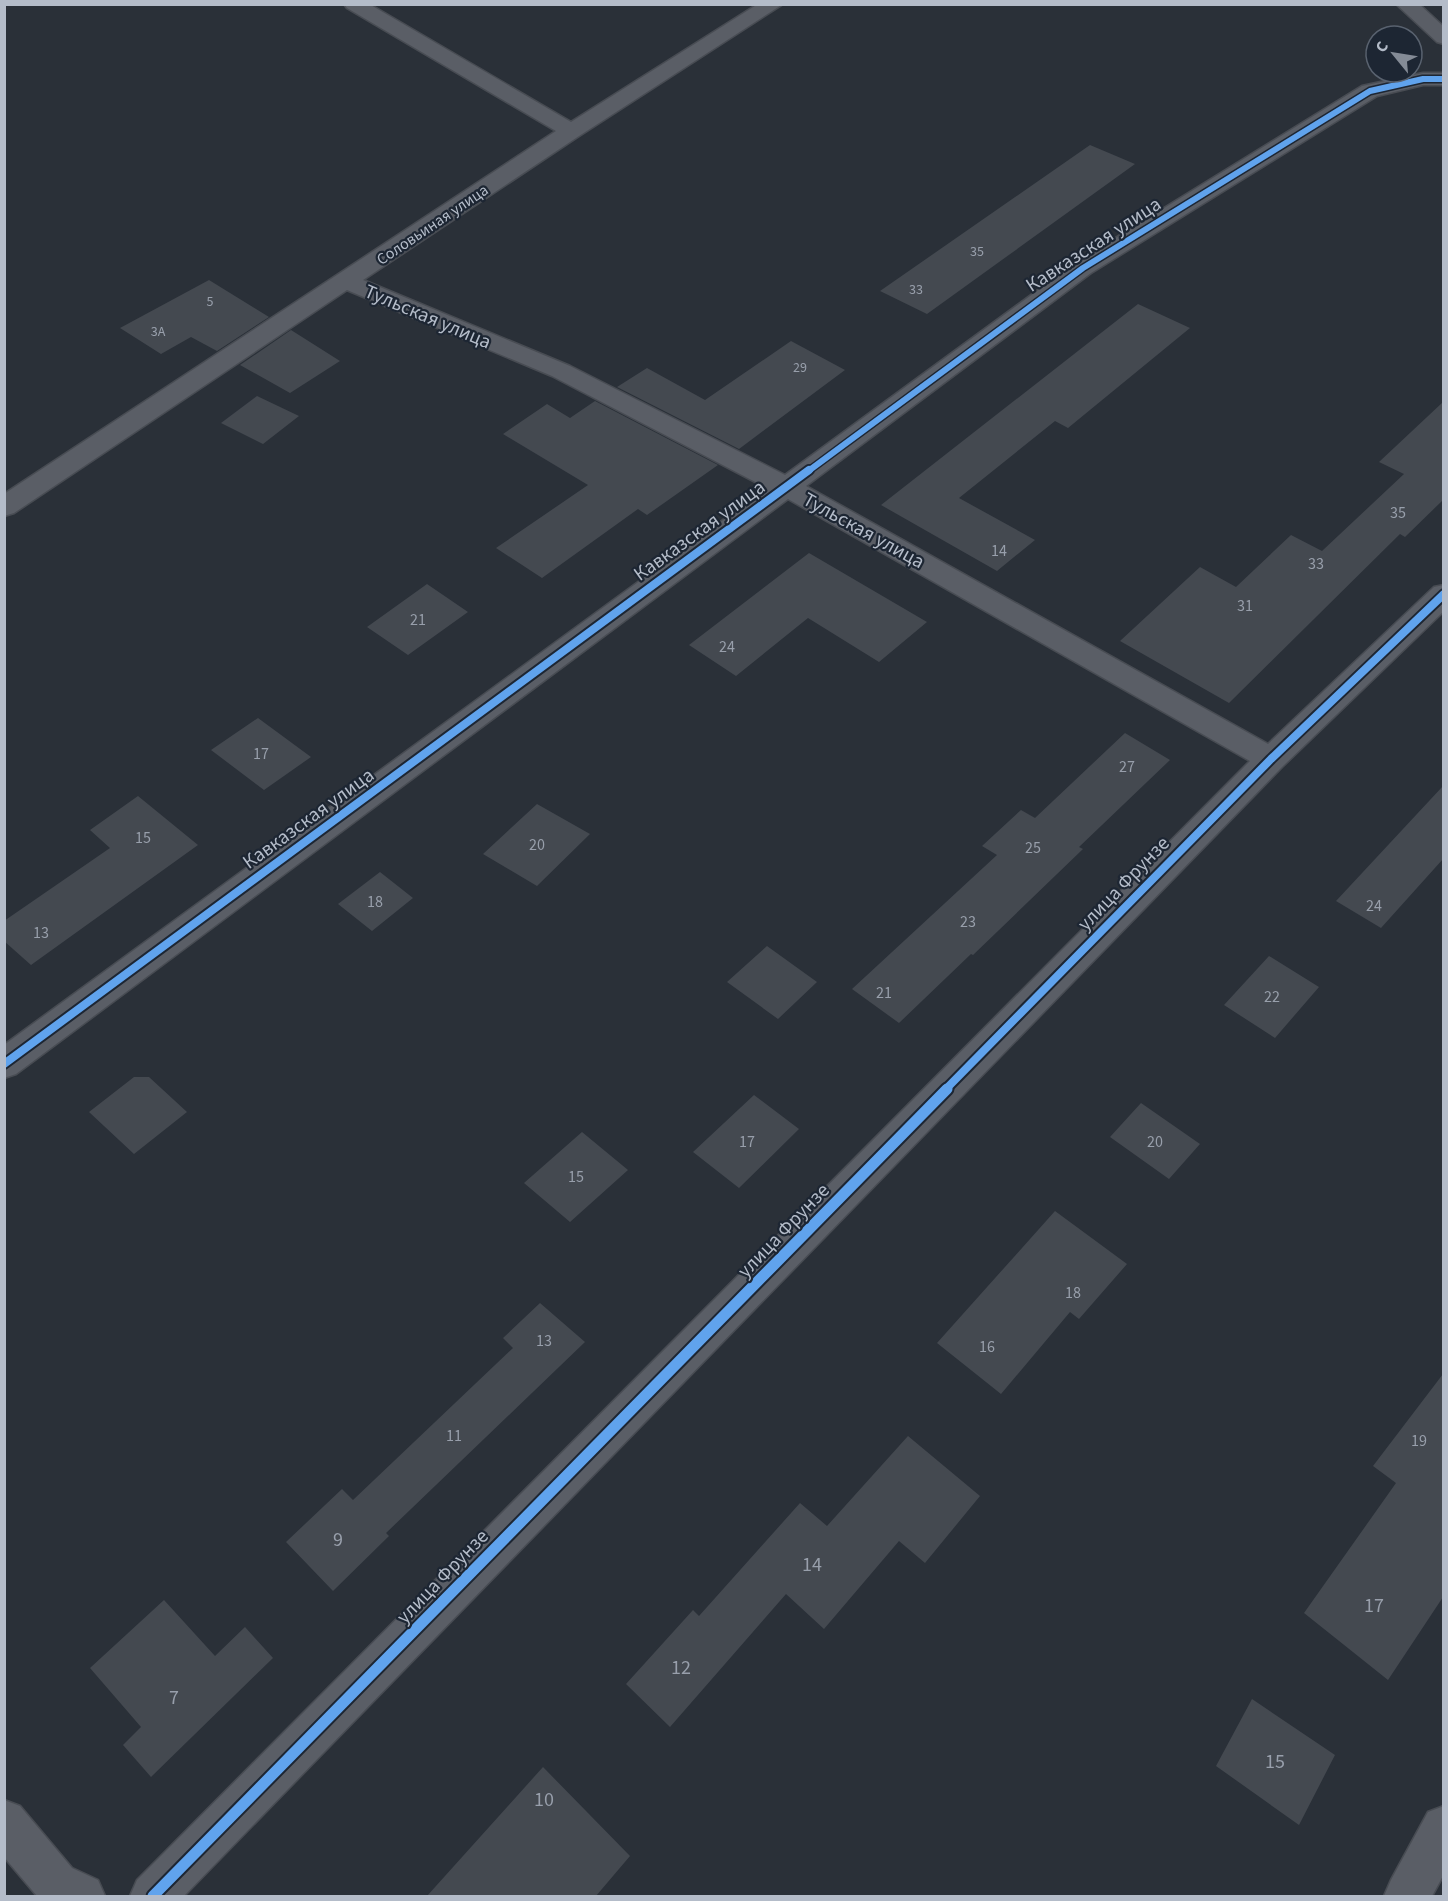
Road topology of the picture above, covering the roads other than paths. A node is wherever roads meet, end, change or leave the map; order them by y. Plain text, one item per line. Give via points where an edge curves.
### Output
1 (354, 4) edge
2 (773, 4) edge
3 (1406, 4) edge
4 (1443, 38) edge
5 (1443, 80) edge
6 (571, 132) junction
7 (346, 282) junction
8 (787, 487) junction
9 (4, 507) edge
10 (1443, 594) edge
11 (1270, 759) junction
12 (4, 1064) edge
13 (4, 1821) edge
14 (1443, 1828) edge
15 (82, 1896) edge
16 (153, 1896) edge
17 (1407, 1896) edge

1 - 6 street
2 - 6 street, Соловьиная улица
3 - 4 street
5 - 8 street, Кавказская улица via 1370,91 1093,262
6 - 7 street, Соловьиная улица
7 - 8 street, Тульская улица via 561,371
7 - 9 street, Соловьиная улица
8 - 11 street, Тульская улица
8 - 12 street, Кавказская улица
10 - 11 street, улица Фрунзе
11 - 16 street, улица Фрунзе
13 - 15 street via 56,1884
14 - 17 street

